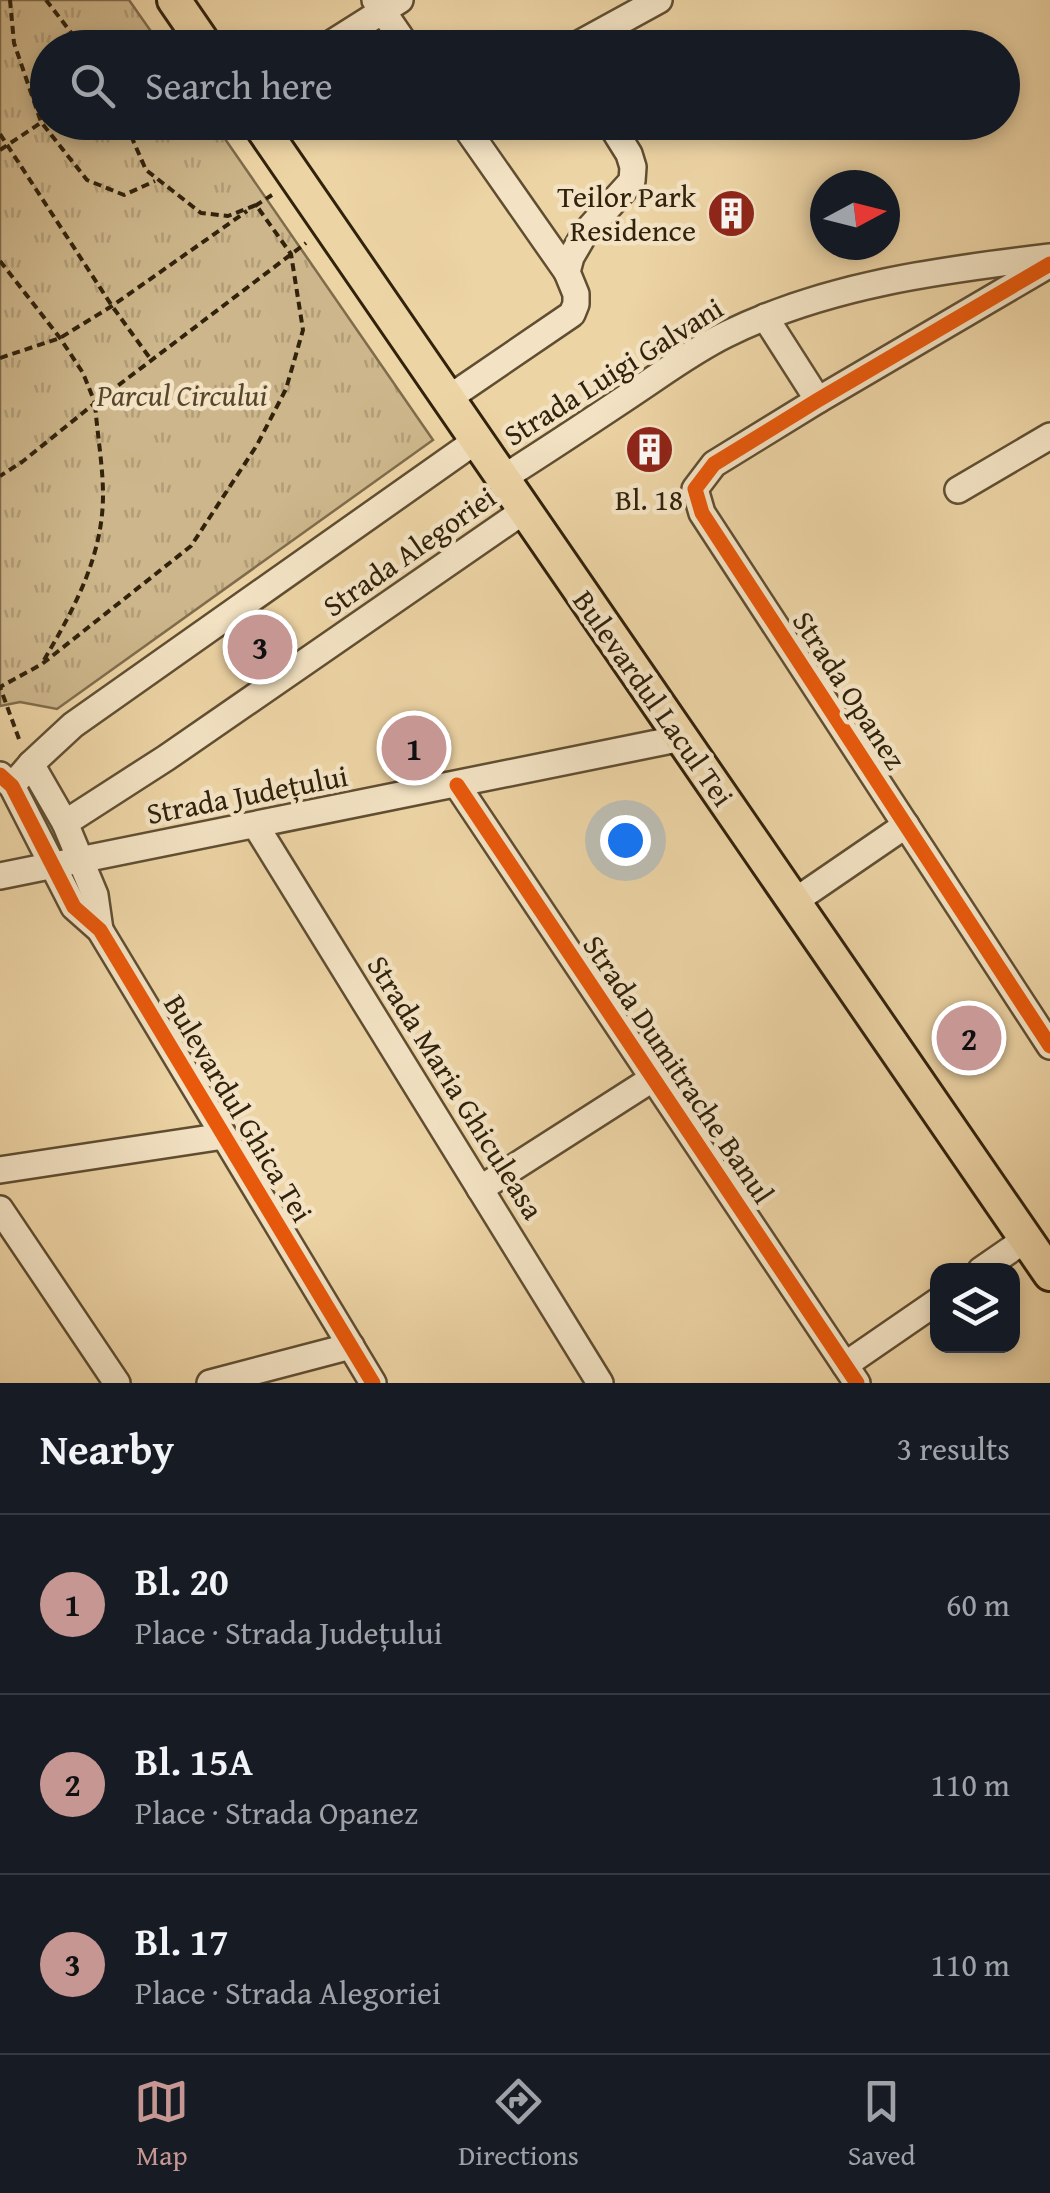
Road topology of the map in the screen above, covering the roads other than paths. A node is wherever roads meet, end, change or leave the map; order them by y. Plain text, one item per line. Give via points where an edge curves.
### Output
1 (174, 0) edge
2 (659, 0) edge
3 (386, 3) edge
4 (195, 30) edge
5 (349, 30) edge
6 (399, 30) edge
7 (604, 30) edge
8 (271, 140) edge
9 (475, 140) edge
10 (620, 140) edge
11 (1050, 261) edge
12 (568, 272) junction
13 (765, 317) junction
14 (449, 398) junction
15 (818, 400) junction
16 (1050, 436) edge
17 (477, 440) junction
18 (504, 478) junction
19 (958, 490) dead end
20 (525, 510) junction
21 (682, 738) junction
22 (31, 764) junction
23 (6, 780) edge
24 (456, 785) junction
25 (65, 823) junction
26 (256, 826) junction
27 (906, 826) junction
28 (81, 861) junction
29 (54, 866) junction
30 (0, 876) edge
31 (794, 901) junction
32 (100, 930) junction
33 (1050, 1046) edge
34 (652, 1079) junction
35 (224, 1136) junction
36 (0, 1170) edge
37 (480, 1189) junction
38 (0, 1209) edge
39 (1026, 1239) junction
40 (991, 1263) edge
41 (1050, 1274) edge
42 (930, 1308) edge
43 (351, 1346) junction
44 (851, 1374) edge
45 (117, 1383) edge
46 (210, 1383) edge
47 (373, 1383) edge
48 (600, 1383) edge

1 - 4 main road
2 - 7 street
3 - 5 street
3 - 6 street
8 - 14 main road, Bulevardul Lacul Tei
9 - 12 street
10 - 12 street via 632,181 585,232
11 - 13 street, Strada Luigi Galvani via 903,278
11 - 15 street, Strada Luigi Galvani
12 - 14 street via 576,294 572,314
13 - 15 street
13 - 18 street, Strada Luigi Galvani via 685,358
14 - 17 main road, Bulevardul Lacul Tei
15 - 27 street, Strada Opanez via 714,464 695,489 702,513
16 - 19 street
17 - 18 main road, Bulevardul Lacul Tei
17 - 22 street via 73,725
18 - 20 main road, Bulevardul Lacul Tei
20 - 21 main road, Bulevardul Lacul Tei
20 - 25 street, Strada Alegoriei
21 - 24 street, Strada Județului
21 - 31 main road, Bulevardul Lacul Tei
22 - 23 street
22 - 25 street
23 - 29 street, Bulevardul Ghica Tei
24 - 26 street, Strada Județului
24 - 34 street, Strada Dumitrache Banul
25 - 28 street
26 - 28 street, Strada Județului
26 - 37 street, Strada Maria Ghiculeasa
27 - 31 street
27 - 33 street, Strada Opanez
28 - 29 street, Strada Județului
28 - 32 street, Bulevardul Ghica Tei
29 - 30 street, Strada Județului
29 - 32 street, Bulevardul Ghica Tei via 74,907
31 - 39 main road, Bulevardul Lacul Tei
32 - 35 street, Bulevardul Ghica Tei
34 - 37 street
34 - 44 street, Strada Dumitrache Banul
35 - 36 street
35 - 43 street, Bulevardul Ghica Tei
37 - 48 street, Strada Maria Ghiculeasa
38 - 45 street
39 - 40 street
39 - 41 main road, Bulevardul Lacul Tei
42 - 44 street
43 - 46 street
43 - 47 street, Bulevardul Ghica Tei

